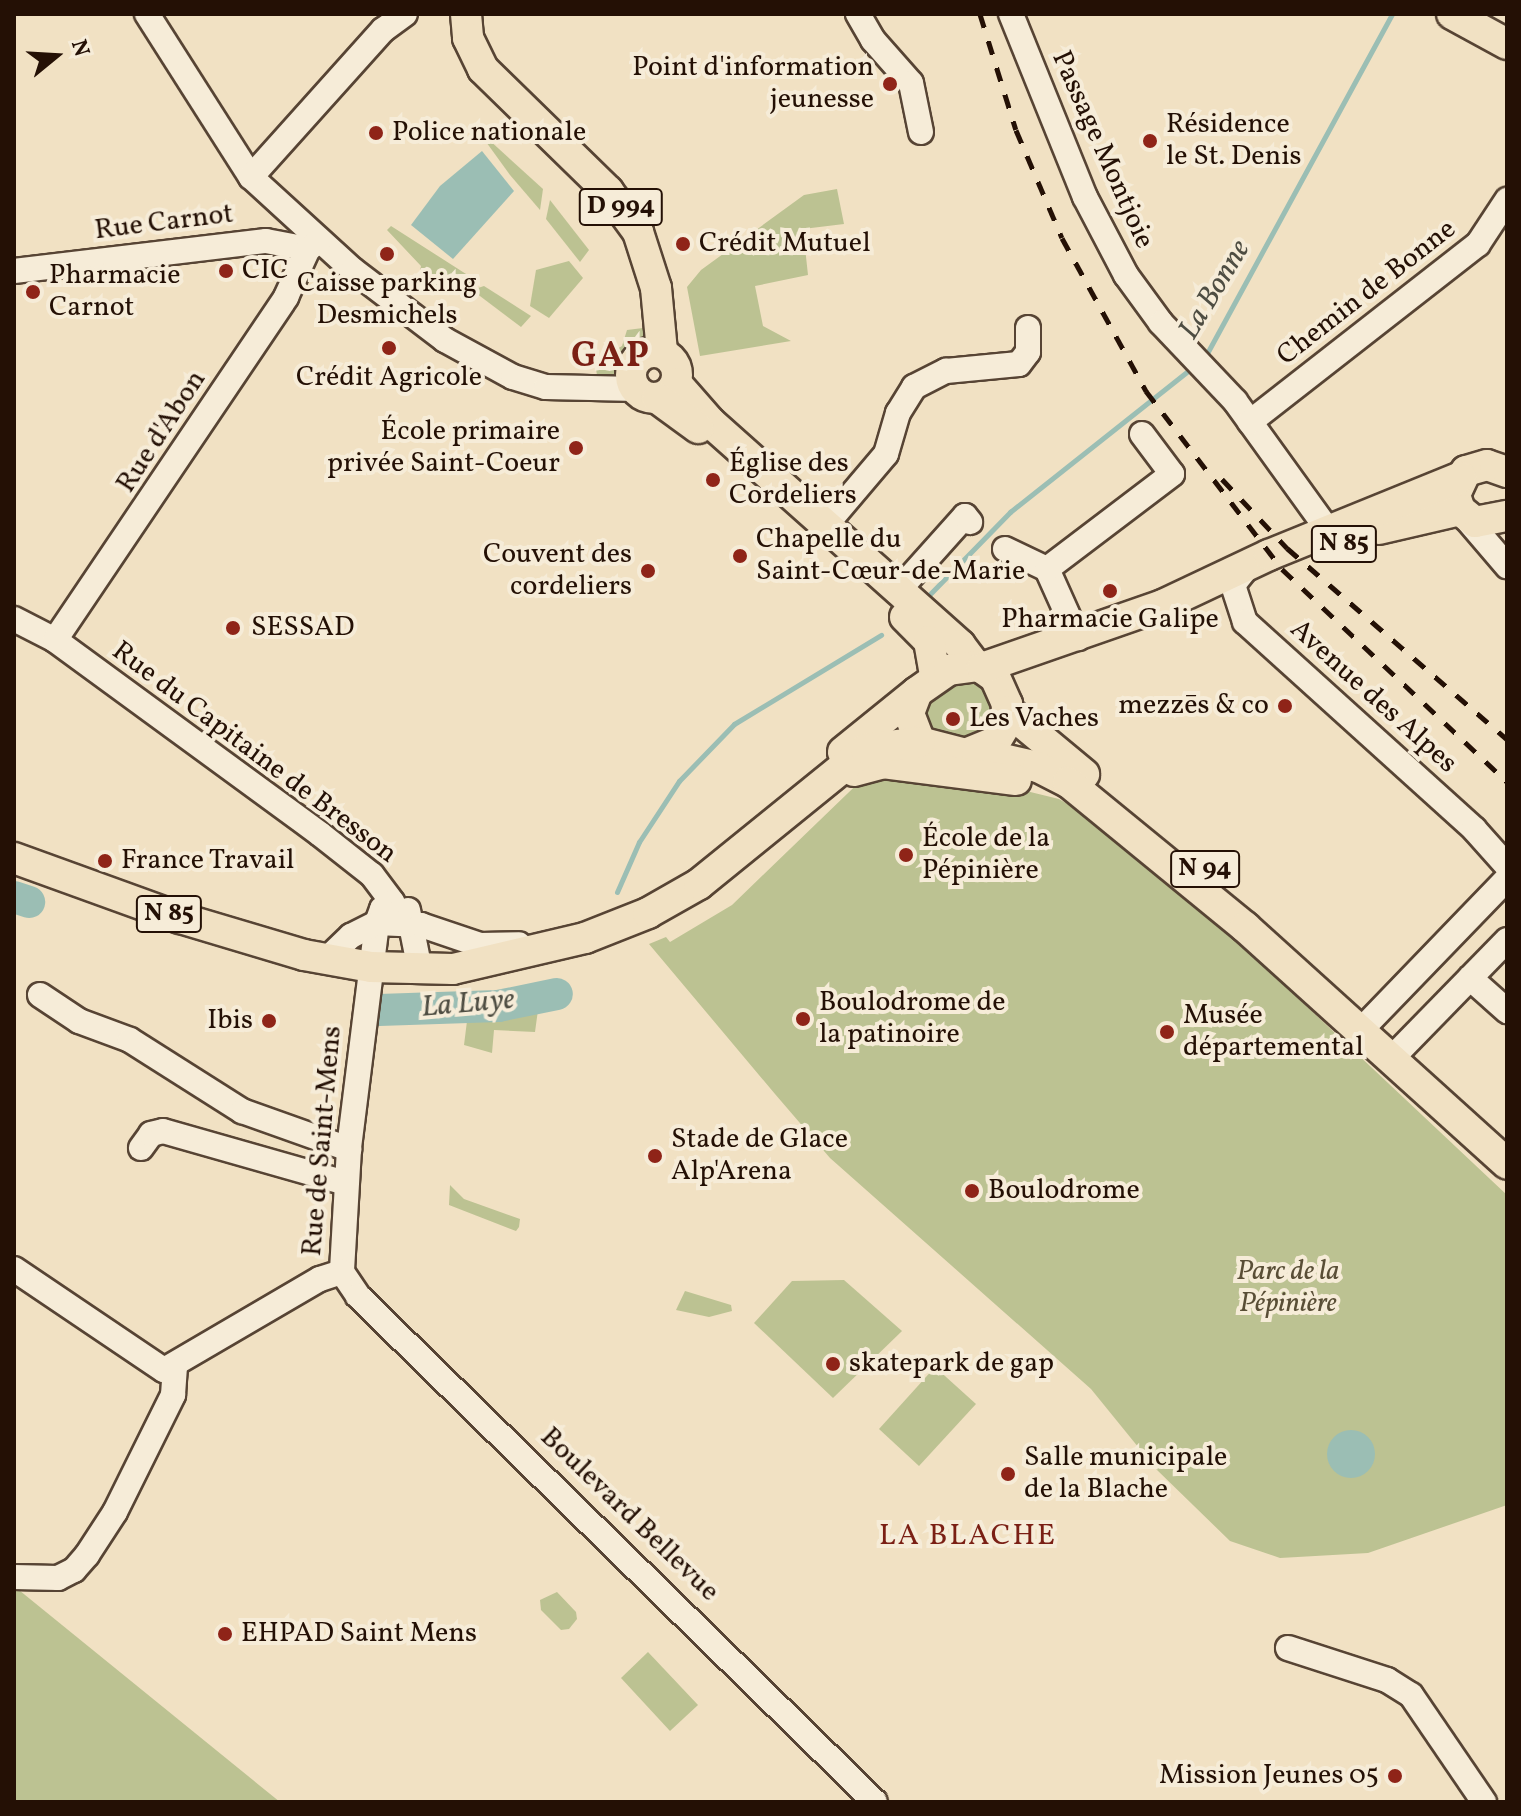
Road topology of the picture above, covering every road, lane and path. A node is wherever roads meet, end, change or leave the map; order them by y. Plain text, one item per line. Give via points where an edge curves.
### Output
1 (147, 14) edge
2 (405, 14) edge
3 (466, 14) edge
4 (858, 14) edge
5 (1011, 14) edge
6 (1452, 14) edge
7 (1507, 44) edge
8 (921, 132) dead end
9 (251, 177) junction
10 (1507, 200) edge
11 (314, 245) junction
12 (14, 271) edge
13 (1028, 328) dead end
14 (662, 352) junction
15 (656, 390) junction
16 (1250, 422) junction
17 (1142, 434) dead end
18 (1504, 467) edge
19 (1461, 477) junction
20 (1463, 514) junction
21 (969, 516) dead end
22 (1507, 516) edge
23 (825, 526) junction
24 (1328, 530) junction
25 (1005, 549) dead end
26 (1251, 563) junction
27 (1507, 566) edge
28 (1047, 569) junction
29 (1232, 590) junction
30 (897, 592) junction
31 (1163, 605) junction
32 (14, 619) edge
33 (1078, 638) junction
34 (55, 640) junction
35 (978, 667) junction
36 (926, 684) junction
37 (1007, 708) junction
38 (920, 742) junction
39 (977, 753) junction
40 (776, 821) junction
41 (1121, 824) junction
42 (14, 858) edge
43 (1507, 866) edge
44 (1507, 879) edge
45 (392, 902) junction
46 (377, 923) junction
47 (413, 924) junction
48 (585, 938) junction
49 (1507, 940) edge
50 (326, 960) junction
51 (420, 970) junction
52 (1470, 978) junction
53 (369, 980) junction
54 (40, 995) dead end
55 (1507, 1011) edge
56 (1366, 1024) junction
57 (1397, 1052) junction
58 (1507, 1138) edge
59 (141, 1148) dead end
60 (349, 1149) junction
61 (1507, 1164) edge
62 (346, 1183) junction
63 (14, 1269) edge
64 (342, 1272) junction
65 (175, 1368) junction
66 (14, 1577) edge
67 (1288, 1648) dead end
68 (875, 1802) edge
69 (1484, 1802) edge

1 - 9 street
2 - 9 street via 383,30
3 - 14 main road, D 994 via 468,38 483,69 576,158 633,225 656,288
4 - 8 street via 911,83
5 - 16 street, Passage Montjoie via 1102,234 1161,323
6 - 7 main road
9 - 11 street
10 - 16 street, Chemin de Bonne via 1485,238 1467,254
11 - 12 street, Rue Carnot via 266,241
11 - 15 street via 445,340 513,377 546,387
11 - 34 street, Rue d'Abon via 278,310
13 - 23 street via 1028,352 1019,364 946,371 914,387 898,413 886,454
14 - 15 main road via 676,365
14 - 15 main road via 645,353 633,364
15 - 23 main road via 710,422
15 - 36 main road via 921,632 933,652
16 - 24 street, Passage Montjoie
17 - 28 street via 1172,474
18 - 19 main road via 1476,467
19 - 20 main road via 1455,495
19 - 24 main road, N 85
20 - 22 main road via 1483,523
20 - 27 street
20 - 29 main road, N 85 via 1397,522
21 - 30 street
23 - 30 main road
24 - 26 main road, N 85
25 - 28 street
26 - 29 street
26 - 31 main road, N 85
28 - 33 street
29 - 31 main road, N 85
29 - 43 street, Avenue des Alpes via 1245,622 1474,829
30 - 35 main road
31 - 33 main road, N 85
32 - 34 street, Rue du Capitaine de Bresson
33 - 35 main road, N 85
33 - 37 main road, N 85 via 1037,664
34 - 45 street, Rue du Capitaine de Bresson via 362,867
35 - 36 main road
35 - 37 main road via 995,677
36 - 38 main road via 909,713
36 - 40 main road, N 85 via 780,807
37 - 39 main road via 995,742
37 - 56 main road, N 94 via 1191,857
38 - 39 main road via 939,751
38 - 40 main road, N 85 via 866,749
39 - 41 main road, N 94 via 1053,773
40 - 41 main road via 804,811 853,772 883,763 1019,781
40 - 48 main road, N 85 via 699,884 648,913
41 - 56 main road, N 94
42 - 50 main road, N 85 via 180,918
44 - 56 street
45 - 46 street, Rue du Capitaine de Bresson via 382,909
45 - 47 street via 409,911
46 - 47 street
46 - 50 street via 363,927
46 - 53 street, Rue du Capitaine de Bresson
47 - 48 street via 492,946
47 - 51 street
48 - 51 main road, N 85 via 471,966
49 - 52 street
50 - 53 main road, N 85
51 - 53 main road, N 85
52 - 55 street
52 - 57 street
53 - 60 street, Rue de Saint-Mens
54 - 60 street via 79,1021 130,1040 242,1111
56 - 57 main road, N 94
57 - 58 main road, N 94
57 - 61 main road, N 94
59 - 62 street via 151,1134 163,1131
60 - 62 street, Rue de Saint-Mens
62 - 64 street, Rue de Saint-Mens
63 - 65 street via 145,1360 164,1370
64 - 65 street, Rue de Saint-Mens via 320,1279
64 - 68 street, Boulevard Bellevue via 358,1296
65 - 66 street via 175,1385 163,1416 87,1555 58,1578
67 - 69 street via 1405,1690 1422,1707

